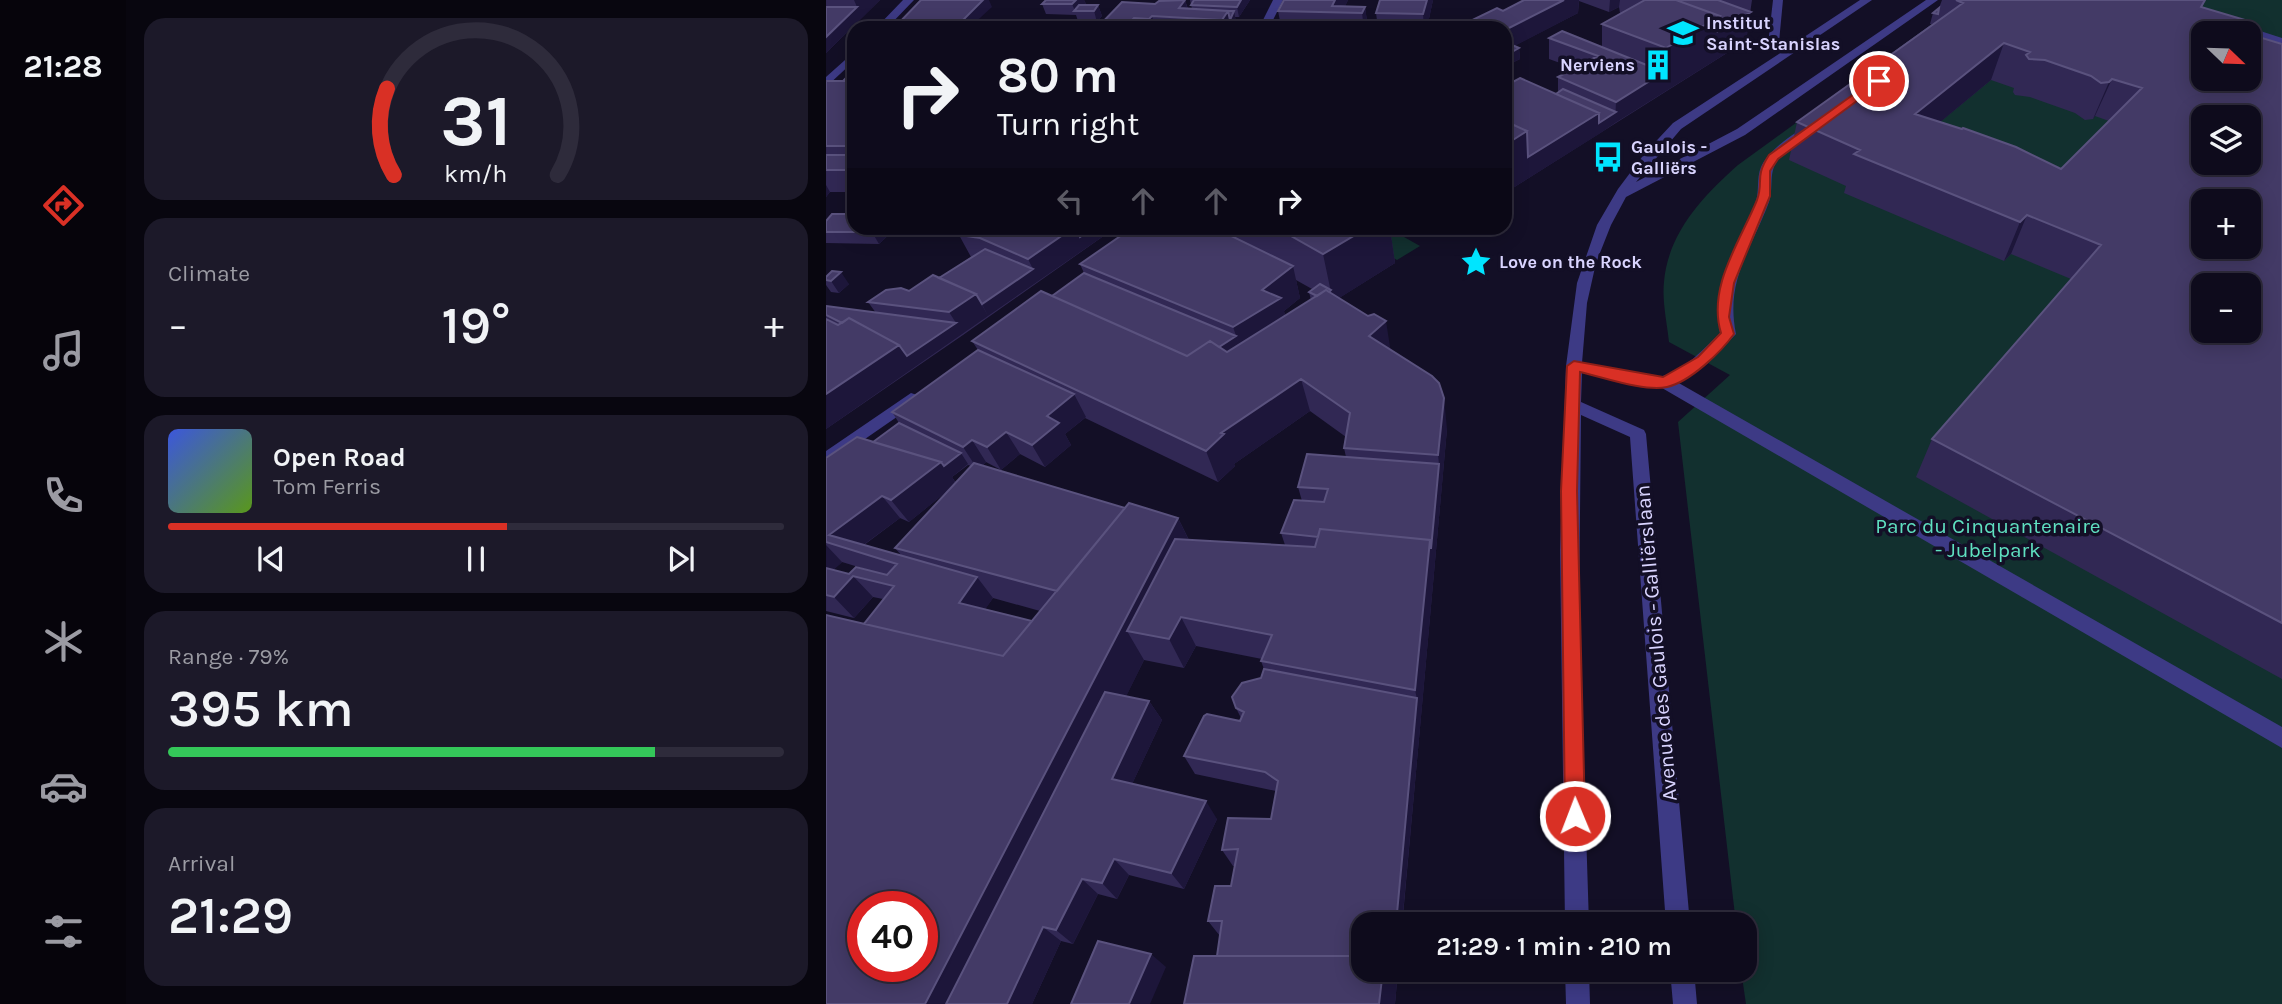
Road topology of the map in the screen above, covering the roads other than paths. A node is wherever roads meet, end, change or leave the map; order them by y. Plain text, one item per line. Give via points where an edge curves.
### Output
1 (909, 0) edge
2 (1278, 0) edge
3 (1778, 0) edge
4 (1867, 0) edge
5 (1933, 0) edge
6 (2209, 17) edge
7 (888, 21) edge
8 (1268, 21) edge
9 (2282, 42) edge
10 (1789, 51) junction
11 (847, 62) edge
12 (826, 84) edge
13 (1819, 125) edge
14 (1620, 195) junction
15 (1574, 366) junction
16 (1665, 382) junction
17 (927, 388) edge
18 (1573, 405) junction
19 (826, 460) edge
20 (2282, 738) edge
21 (1577, 912) edge
22 (1677, 912) edge
23 (1577, 982) edge
24 (1683, 982) edge
25 (1578, 1004) edge
26 (1685, 1004) edge

1 - 7 street
2 - 8 street
3 - 10 street via 1773,44
4 - 10 street
5 - 14 street via 1741,132
6 - 9 street
10 - 14 street via 1677,126
11 - 12 street
13 - 16 street via 1773,157 1765,171 1765,196 1727,283 1723,317 1728,334 1703,360
14 - 15 street via 1588,264
15 - 16 street
15 - 18 street
16 - 20 street
17 - 19 street
18 - 21 street via 1569,491
18 - 22 street, Avenue des Gaulois - Galliërslaan via 1638,434
23 - 25 street
24 - 26 street

